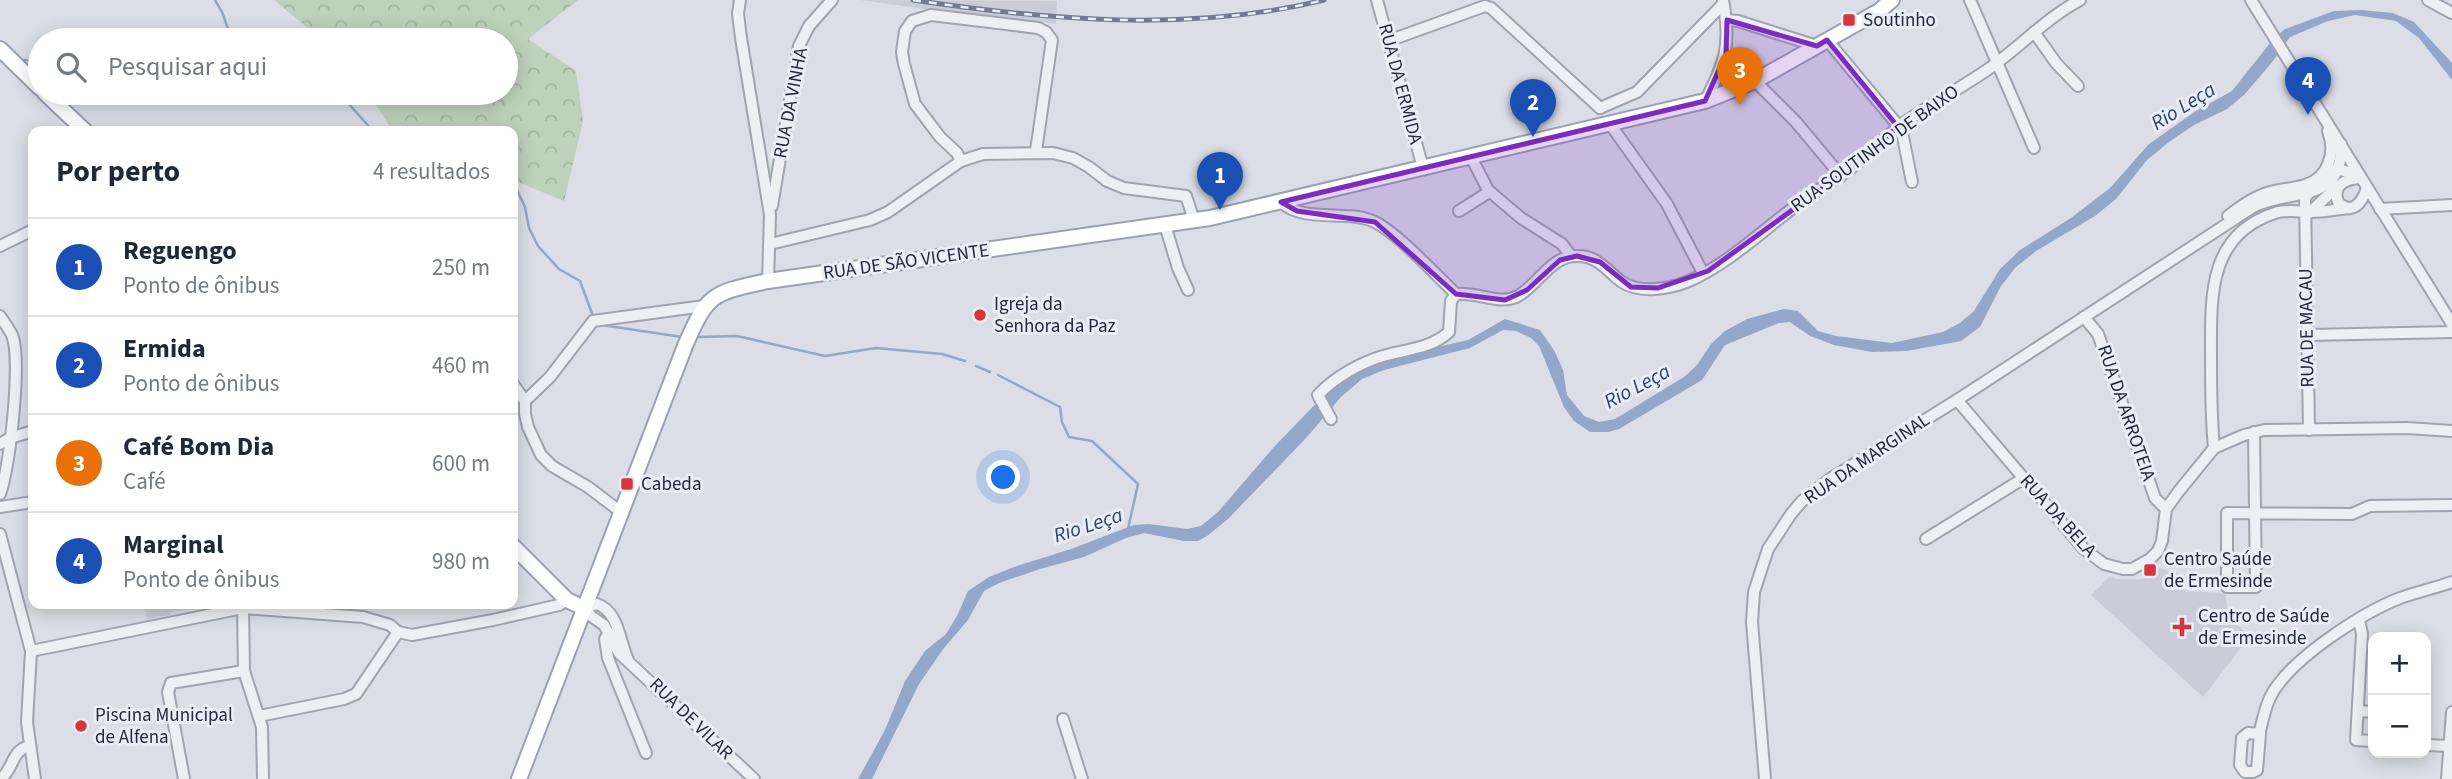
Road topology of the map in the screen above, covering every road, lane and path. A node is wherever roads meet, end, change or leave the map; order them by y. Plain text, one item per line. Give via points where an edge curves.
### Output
1 (740, 0) edge
2 (832, 0) edge
3 (1377, 0) edge
4 (1892, 0) edge
5 (1970, 0) edge
6 (2080, 0) edge
7 (2251, 0) edge
8 (2423, 1) edge
9 (1723, 2) edge
10 (2452, 13) edge
11 (1727, 20) junction
12 (2034, 32) junction
13 (1388, 41) junction
14 (1822, 43) junction
15 (0, 49) edge
16 (1996, 63) junction
17 (28, 76) edge
18 (1755, 81) junction
19 (2078, 86) dead end
20 (1705, 101) junction
21 (58, 105) edge
22 (1600, 108) junction
23 (2319, 112) junction
24 (1607, 124) junction
25 (80, 126) edge
26 (1898, 127) junction
27 (2340, 144) junction
28 (2034, 148) dead end
29 (1036, 151) junction
30 (1471, 157) junction
31 (961, 161) junction
32 (1423, 168) junction
33 (2338, 169) junction
34 (1841, 176) junction
35 (2322, 176) junction
36 (2359, 176) junction
37 (1912, 182) dead end
38 (2340, 184) junction
39 (2367, 188) junction
40 (1489, 192) junction
41 (2306, 194) junction
42 (2287, 197) junction
43 (1281, 202) junction
44 (2452, 205) edge
45 (2350, 208) junction
46 (2380, 209) junction
47 (1459, 211) dead end
48 (2300, 211) junction
49 (770, 215) junction
50 (1194, 220) junction
51 (1165, 225) junction
52 (28, 232) edge
53 (770, 244) junction
54 (0, 246) edge
55 (1570, 256) junction
56 (2175, 257) junction
57 (1703, 273) junction
58 (768, 281) junction
59 (1188, 290) dead end
60 (1456, 294) junction
61 (704, 306) junction
62 (0, 316) edge
63 (2084, 317) junction
64 (2452, 324) edge
65 (2452, 332) edge
66 (2308, 335) junction
67 (518, 391) edge
68 (1957, 400) junction
69 (525, 401) junction
70 (1331, 419) dead end
71 (2309, 430) junction
72 (2452, 431) edge
73 (2254, 432) junction
74 (28, 434) edge
75 (5, 441) edge
76 (2214, 448) junction
77 (2024, 478) junction
78 (0, 494) edge
79 (28, 503) edge
80 (2452, 505) edge
81 (0, 507) edge
82 (2166, 509) junction
83 (621, 512) junction
84 (2257, 513) junction
85 (0, 534) edge
86 (1926, 539) dead end
87 (518, 551) edge
88 (2452, 582) edge
89 (567, 600) junction
90 (584, 608) junction
91 (229, 609) edge
92 (243, 609) edge
93 (276, 609) edge
94 (2359, 620) junction
95 (398, 632) junction
96 (609, 633) junction
97 (31, 651) junction
98 (628, 660) junction
99 (244, 671) junction
100 (2358, 711) junction
101 (2368, 712) edge
102 (2452, 712) edge
103 (259, 716) junction
104 (1063, 719) dead end
105 (2260, 734) dead end
106 (2368, 741) edge
107 (2431, 745) edge
108 (29, 746) junction
109 (2449, 747) junction
110 (646, 752) dead end
111 (1, 779) edge
112 (35, 779) edge
113 (184, 779) edge
114 (263, 779) edge
115 (519, 779) edge
116 (754, 779) edge
117 (1082, 779) edge
118 (1765, 779) edge
119 (2447, 779) edge

1 - 49 street via 739,26
2 - 49 street, RUA DA VINHA via 809,26 799,46
3 - 13 street, RUA DA ERMIDA
4 - 14 main road, RUA DE SÃO VICENTE
5 - 16 street
6 - 12 street, RUA SOUTINHO DE BAIXO
7 - 23 street
8 - 10 street
9 - 11 street
9 - 22 street via 1637,92
11 - 14 street
11 - 20 street via 1726,54
12 - 16 street, RUA SOUTINHO DE BAIXO
12 - 19 street
13 - 22 street via 1485,6
13 - 32 street, RUA DA ERMIDA
14 - 18 main road, RUA DE SÃO VICENTE
14 - 26 street
15 - 17 main road
16 - 26 street, RUA SOUTINHO DE BAIXO
16 - 28 street
18 - 20 main road, RUA DE SÃO VICENTE
18 - 34 street
20 - 24 main road, RUA DE SÃO VICENTE
21 - 25 main road
22 - 24 street
23 - 27 street
23 - 35 street via 2332,143
24 - 30 main road, RUA DE SÃO VICENTE
24 - 57 street via 1667,204
26 - 34 street, RUA SOUTINHO DE BAIXO
26 - 37 street
27 - 33 street
27 - 36 street
29 - 31 street via 983,154
29 - 31 street via 1050,36 1038,28 931,15 912,21 905,31 904,64 915,104
29 - 50 street via 1073,158 1124,188 1186,195
30 - 32 main road, RUA DE SÃO VICENTE
30 - 40 street
31 - 53 street via 888,212
32 - 43 main road, RUA DE SÃO VICENTE
33 - 35 street, RUA DA MARGINAL
33 - 36 street
33 - 41 street, RUA DA MARGINAL via 2324,187
34 - 57 street, RUA SOUTINHO DE BAIXO
35 - 41 street
35 - 56 street, RUA DA MARGINAL via 2249,201
36 - 38 street
36 - 39 street
38 - 45 street via 2337,202
38 - 48 street
39 - 45 street via 2361,202
39 - 46 street
40 - 47 street
40 - 55 street via 1562,244
41 - 42 street, RUA DA MARGINAL
41 - 48 street
42 - 48 street via 2300,201
42 - 56 street, RUA DA MARGINAL via 2253,208
43 - 50 main road, RUA DE SÃO VICENTE
43 - 60 street via 1297,211 1375,222
44 - 46 street
45 - 48 street
46 - 64 street
48 - 66 street, RUA DE MACAU via 2306,226
48 - 76 street via 2268,216 2247,227 2230,244 2216,272 2211,310
49 - 53 street
50 - 51 main road, RUA DE SÃO VICENTE
51 - 58 main road, RUA DE SÃO VICENTE
51 - 59 street
52 - 54 street
53 - 58 street
55 - 57 street, RUA SOUTINHO DE BAIXO via 1600,262 1621,281 1642,289 1677,285
55 - 60 street via 1516,297 1505,300
56 - 63 street, RUA DA MARGINAL
58 - 61 main road, RUA DE SÃO VICENTE via 729,289
60 - 70 street via 1451,301 1449,332 1439,341 1369,361 1327,385 1318,395
61 - 69 street via 593,321 550,377
61 - 83 main road
62 - 75 street via 13,337 17,374
63 - 68 street, RUA DA MARGINAL
63 - 82 street, RUA DA ARROTEIA via 2098,334 2155,498
65 - 66 street
66 - 71 street, RUA DE MACAU
67 - 69 street
68 - 77 street, RUA DA BELA
68 - 118 street, RUA DA MARGINAL via 1810,495 1768,549 1754,592 1752,622
69 - 83 street via 524,414 541,455
71 - 72 street, RUA DA BELA
71 - 73 street, RUA DA BELA
73 - 76 street, RUA DA BELA
73 - 84 street
74 - 75 street
75 - 78 street
76 - 82 street, RUA DA BELA
77 - 82 street, RUA DA BELA via 2084,548 2113,567 2132,569 2158,551
77 - 86 street
79 - 81 street
80 - 84 street via 2370,506 2352,514
83 - 90 main road
84 - 84 street via 2256,587 2227,587 2227,513
85 - 97 street
87 - 89 main road
88 - 94 street via 2399,598
89 - 90 main road
89 - 95 street via 460,627 412,635
90 - 96 street, RUA DE VILAR
90 - 98 street, RUA DE VILAR via 597,604 609,611
90 - 115 main road
91 - 97 street
92 - 99 street
93 - 95 street via 363,617
94 - 100 street
94 - 105 street via 2331,637 2276,686
95 - 103 street via 356,694
96 - 98 street, RUA DE VILAR
96 - 110 street via 608,658
97 - 108 street
98 - 116 street, RUA DE VILAR
99 - 103 street
99 - 113 street via 171,683 167,692
100 - 101 street
100 - 106 street via 2356,740
102 - 109 street
103 - 114 street
104 - 117 street
107 - 109 street
108 - 111 street via 20,748
108 - 112 street
109 - 119 street

